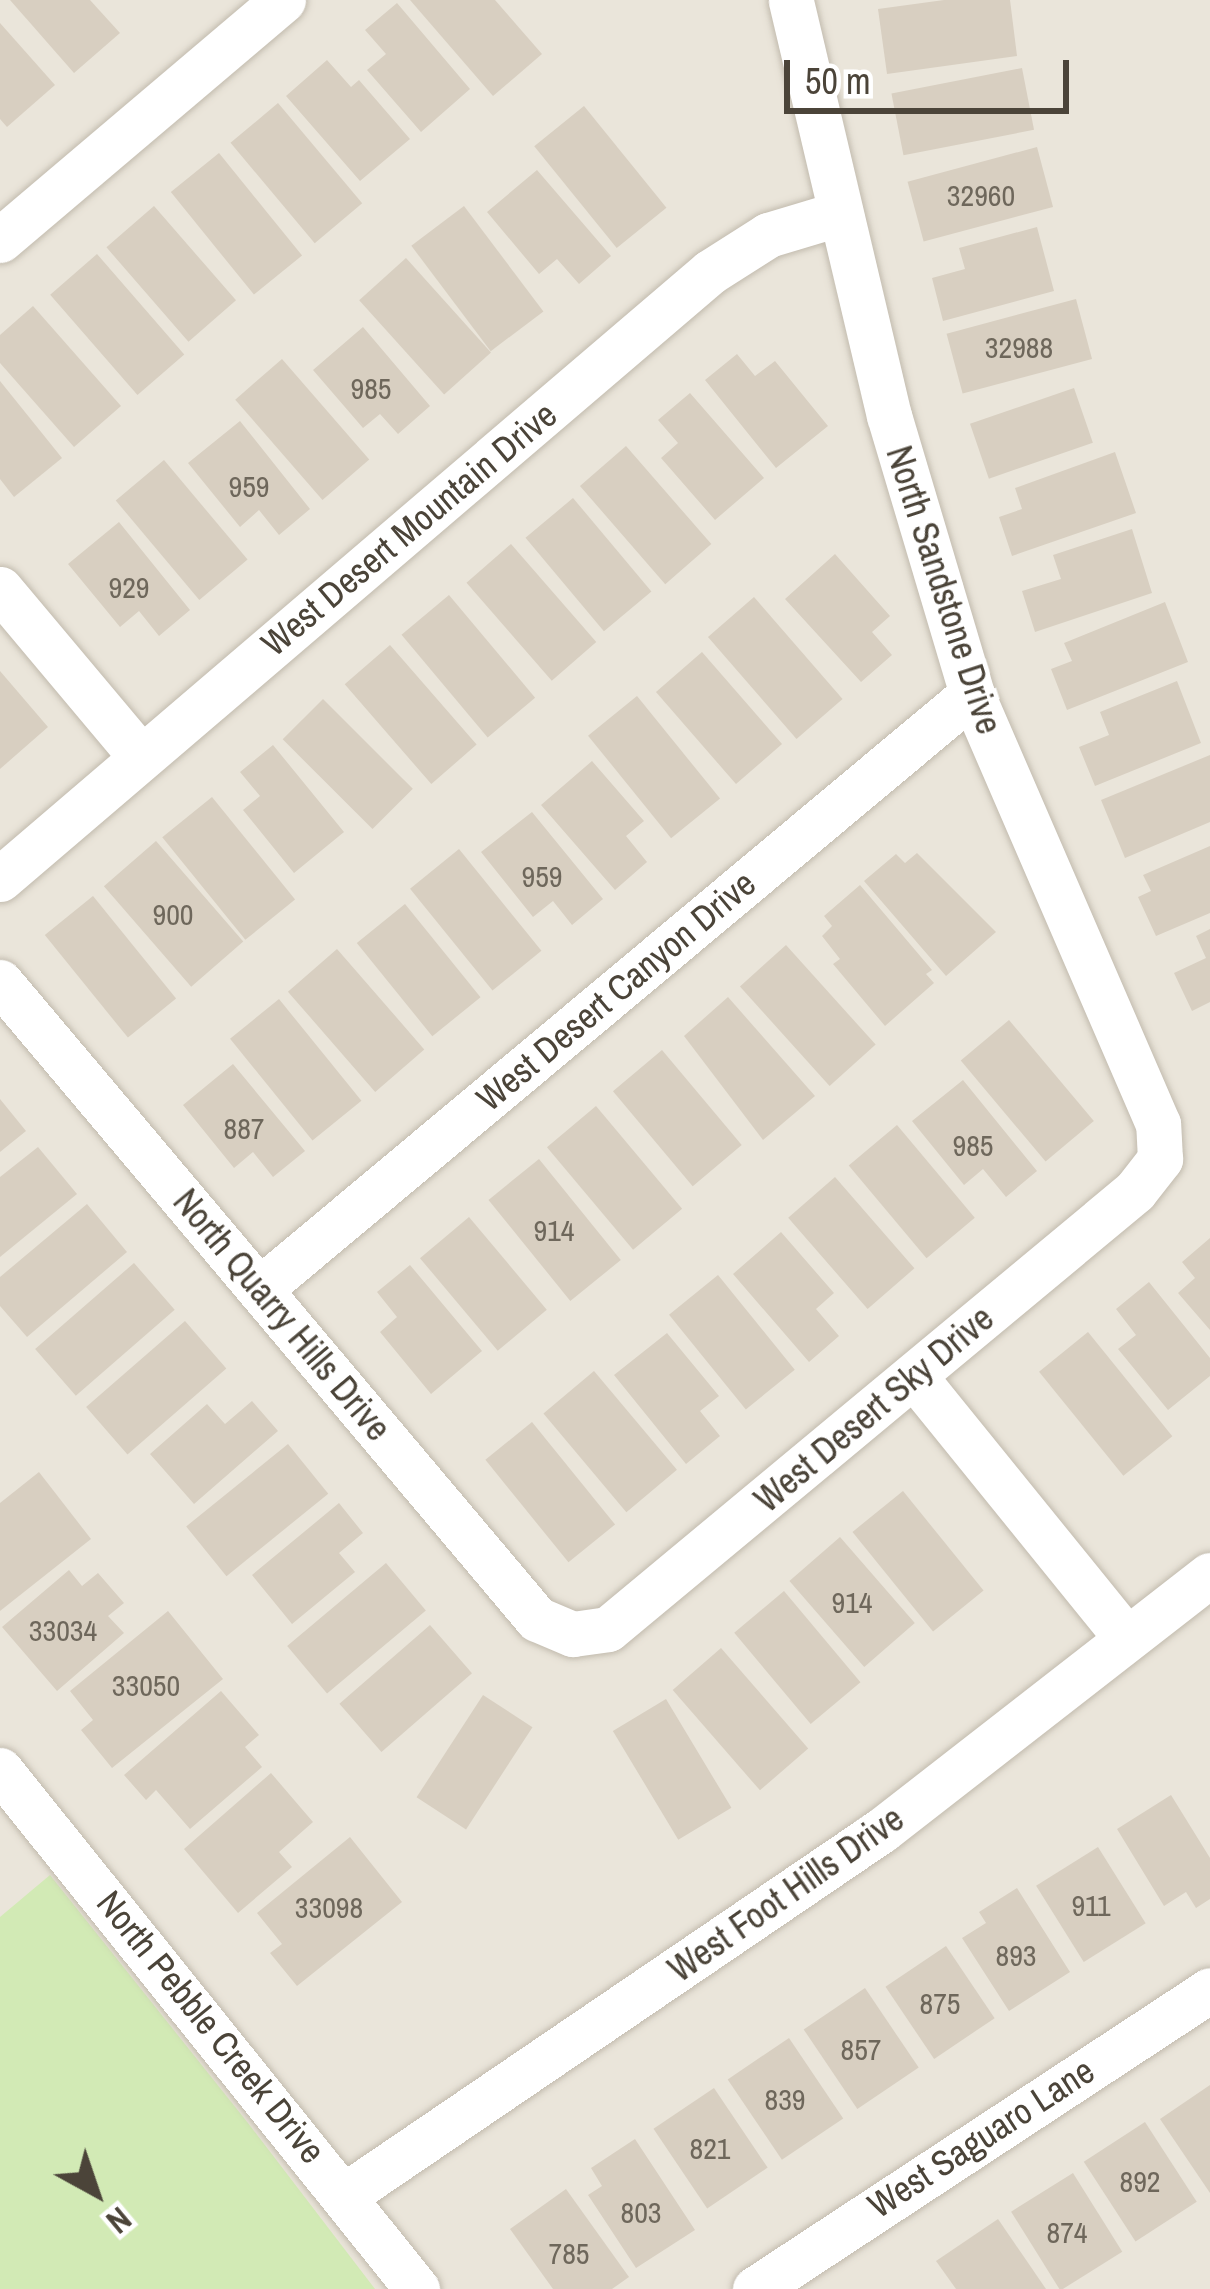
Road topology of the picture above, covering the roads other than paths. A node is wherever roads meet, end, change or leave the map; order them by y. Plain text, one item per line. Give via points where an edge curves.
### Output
1 (283, 0) edge
2 (791, 0) edge
3 (838, 214) junction
4 (0, 240) edge
5 (0, 589) edge
6 (972, 694) junction
7 (141, 757) junction
8 (0, 879) edge
9 (0, 982) edge
10 (1160, 1159) joint
11 (261, 1288) junction
12 (914, 1376) junction
13 (1210, 1575) edge
14 (573, 1634) joint
15 (1127, 1639) junction
16 (0, 1769) edge
17 (1210, 1990) edge
18 (348, 2193) junction
19 (417, 2289) edge
20 (754, 2289) edge

1 - 4 street
2 - 3 street, North Sandstone Drive
3 - 6 street, North Sandstone Drive
3 - 7 street, West Desert Mountain Drive via 768,235 710,272
5 - 7 street
6 - 10 street, North Sandstone Drive via 1158,1124
6 - 11 street, West Desert Canyon Drive
7 - 8 street, West Desert Mountain Drive
9 - 11 street, North Quarry Hills Drive
10 - 12 street, West Desert Sky Drive via 1136,1191
11 - 14 street, North Quarry Hills Drive via 537,1619
12 - 14 street, West Desert Sky Drive via 608,1629
12 - 15 street
13 - 15 street, West Foot Hills Drive
15 - 18 street, West Foot Hills Drive via 882,1830
16 - 18 street, North Pebble Creek Drive
17 - 20 street, West Saguaro Lane
18 - 19 street, North Pebble Creek Drive

